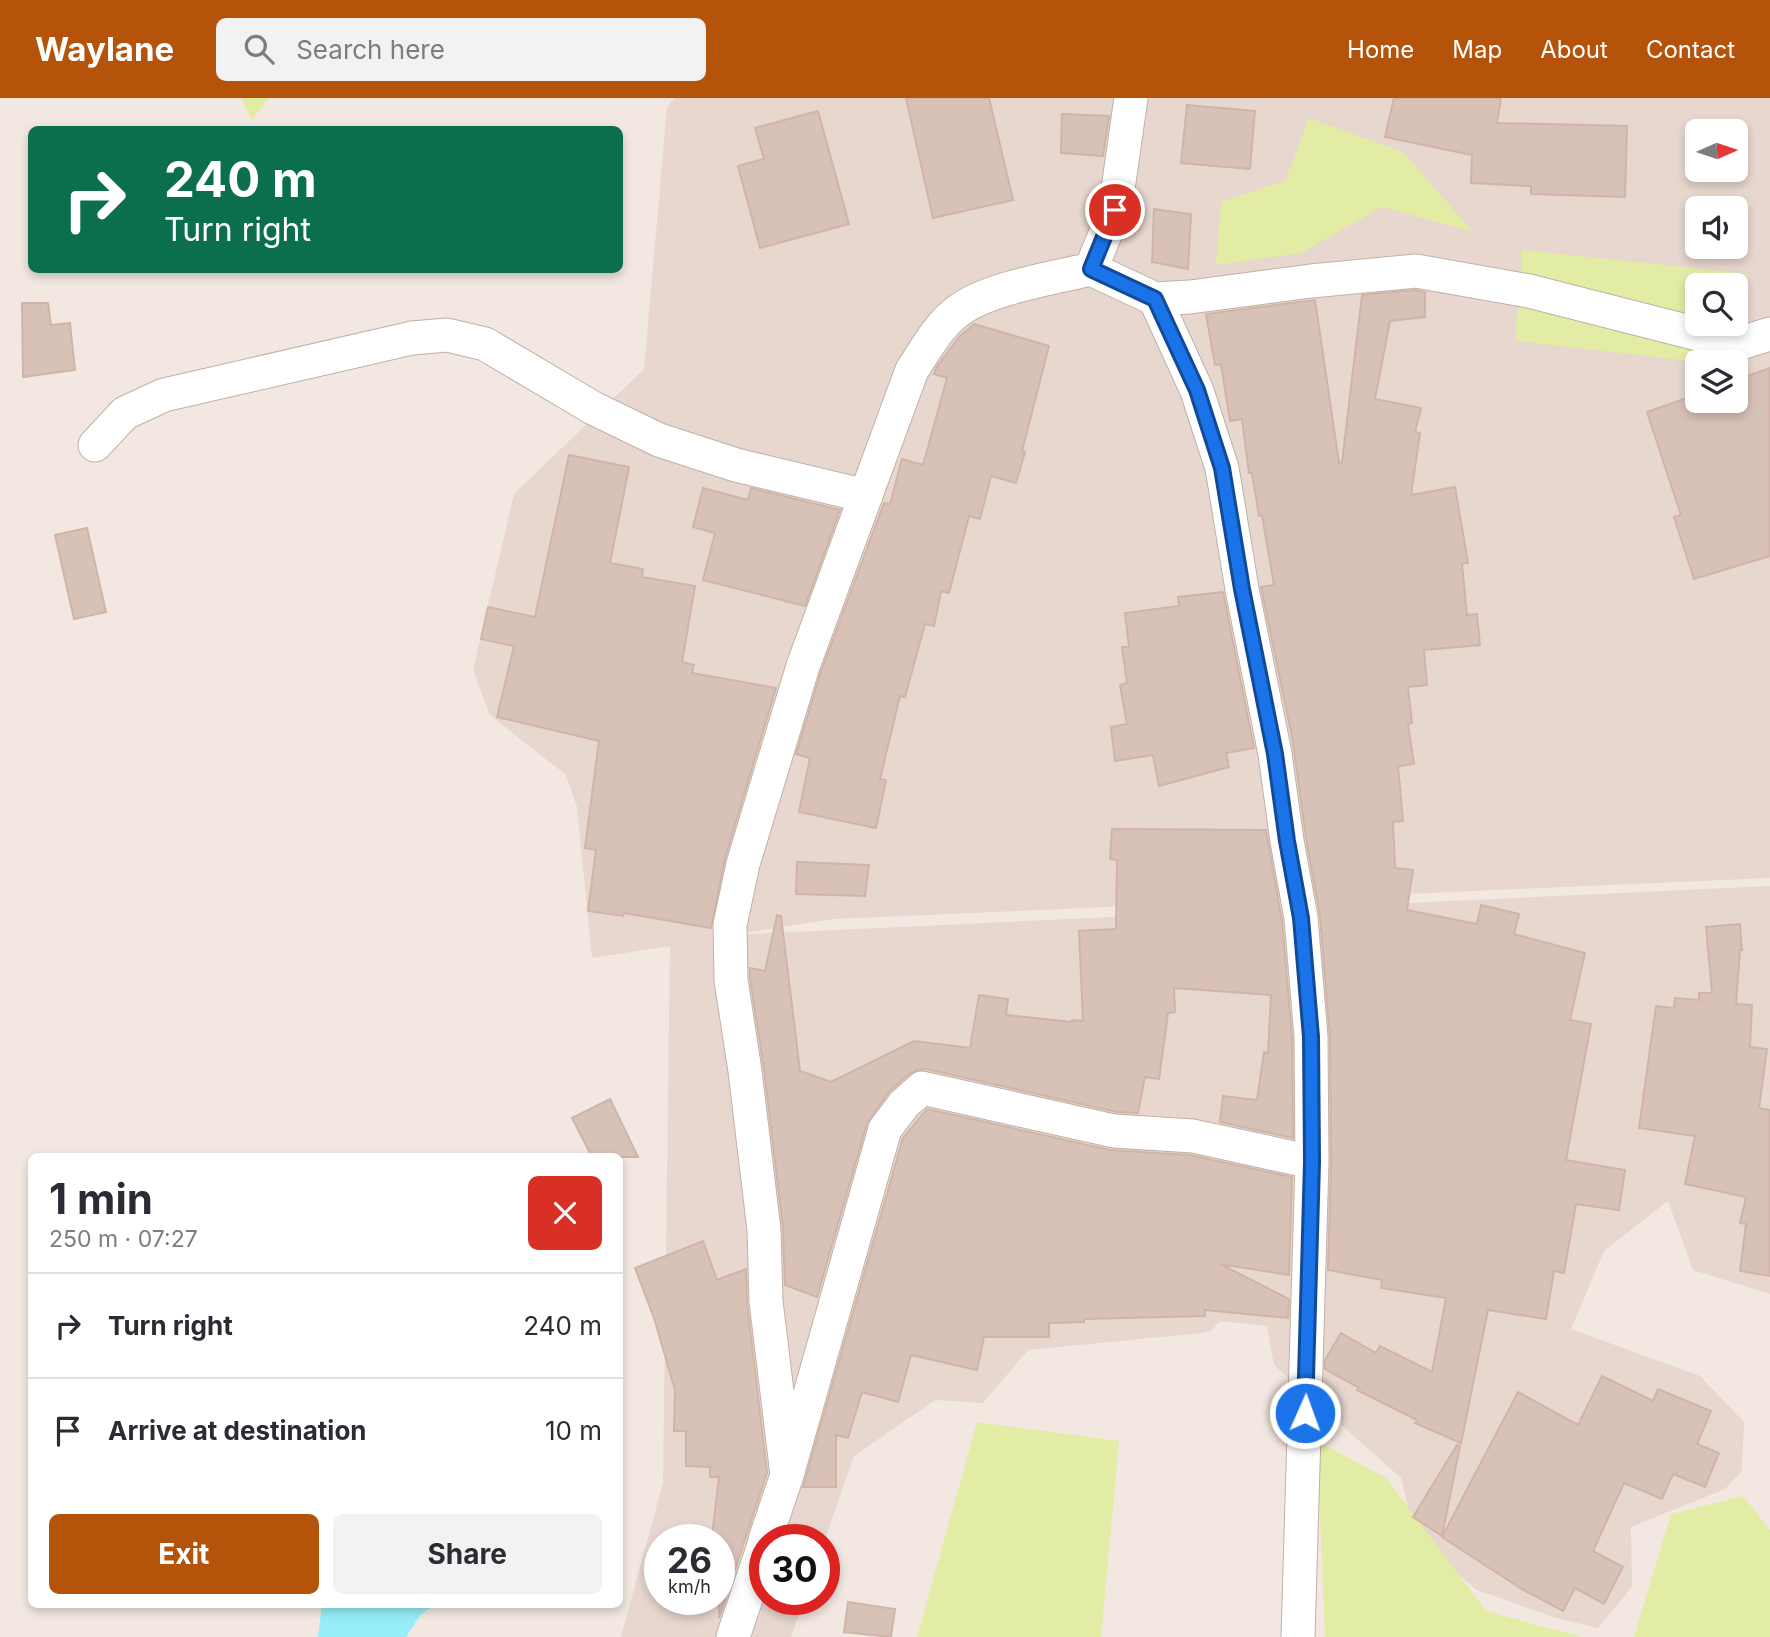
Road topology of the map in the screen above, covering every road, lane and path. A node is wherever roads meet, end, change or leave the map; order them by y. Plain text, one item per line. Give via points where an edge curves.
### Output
1 (1131, 98) edge
2 (1091, 269) junction
3 (1155, 299) junction
4 (1770, 334) edge
5 (95, 444) dead end
6 (866, 496) junction
7 (1312, 1162) junction
8 (787, 1475) junction
9 (771, 1524) edge
10 (749, 1589) edge
11 (733, 1637) edge
12 (1298, 1637) edge

1 - 2 street via 1115,210
2 - 3 street
2 - 6 street via 991,294 959,309 912,370
3 - 4 street via 1416,271 1528,291 1737,344
3 - 7 street via 1197,390 1222,468 1275,754 1302,931 1311,1037
5 - 6 street via 125,413 164,395 412,338 447,335 485,344 593,408 659,440 736,465
6 - 8 street via 803,666 743,864 730,925 731,980 764,1230 766,1301
7 - 8 street via 1193,1136 1114,1131 922,1088 886,1129
7 - 12 street
8 - 9 street
10 - 11 street

